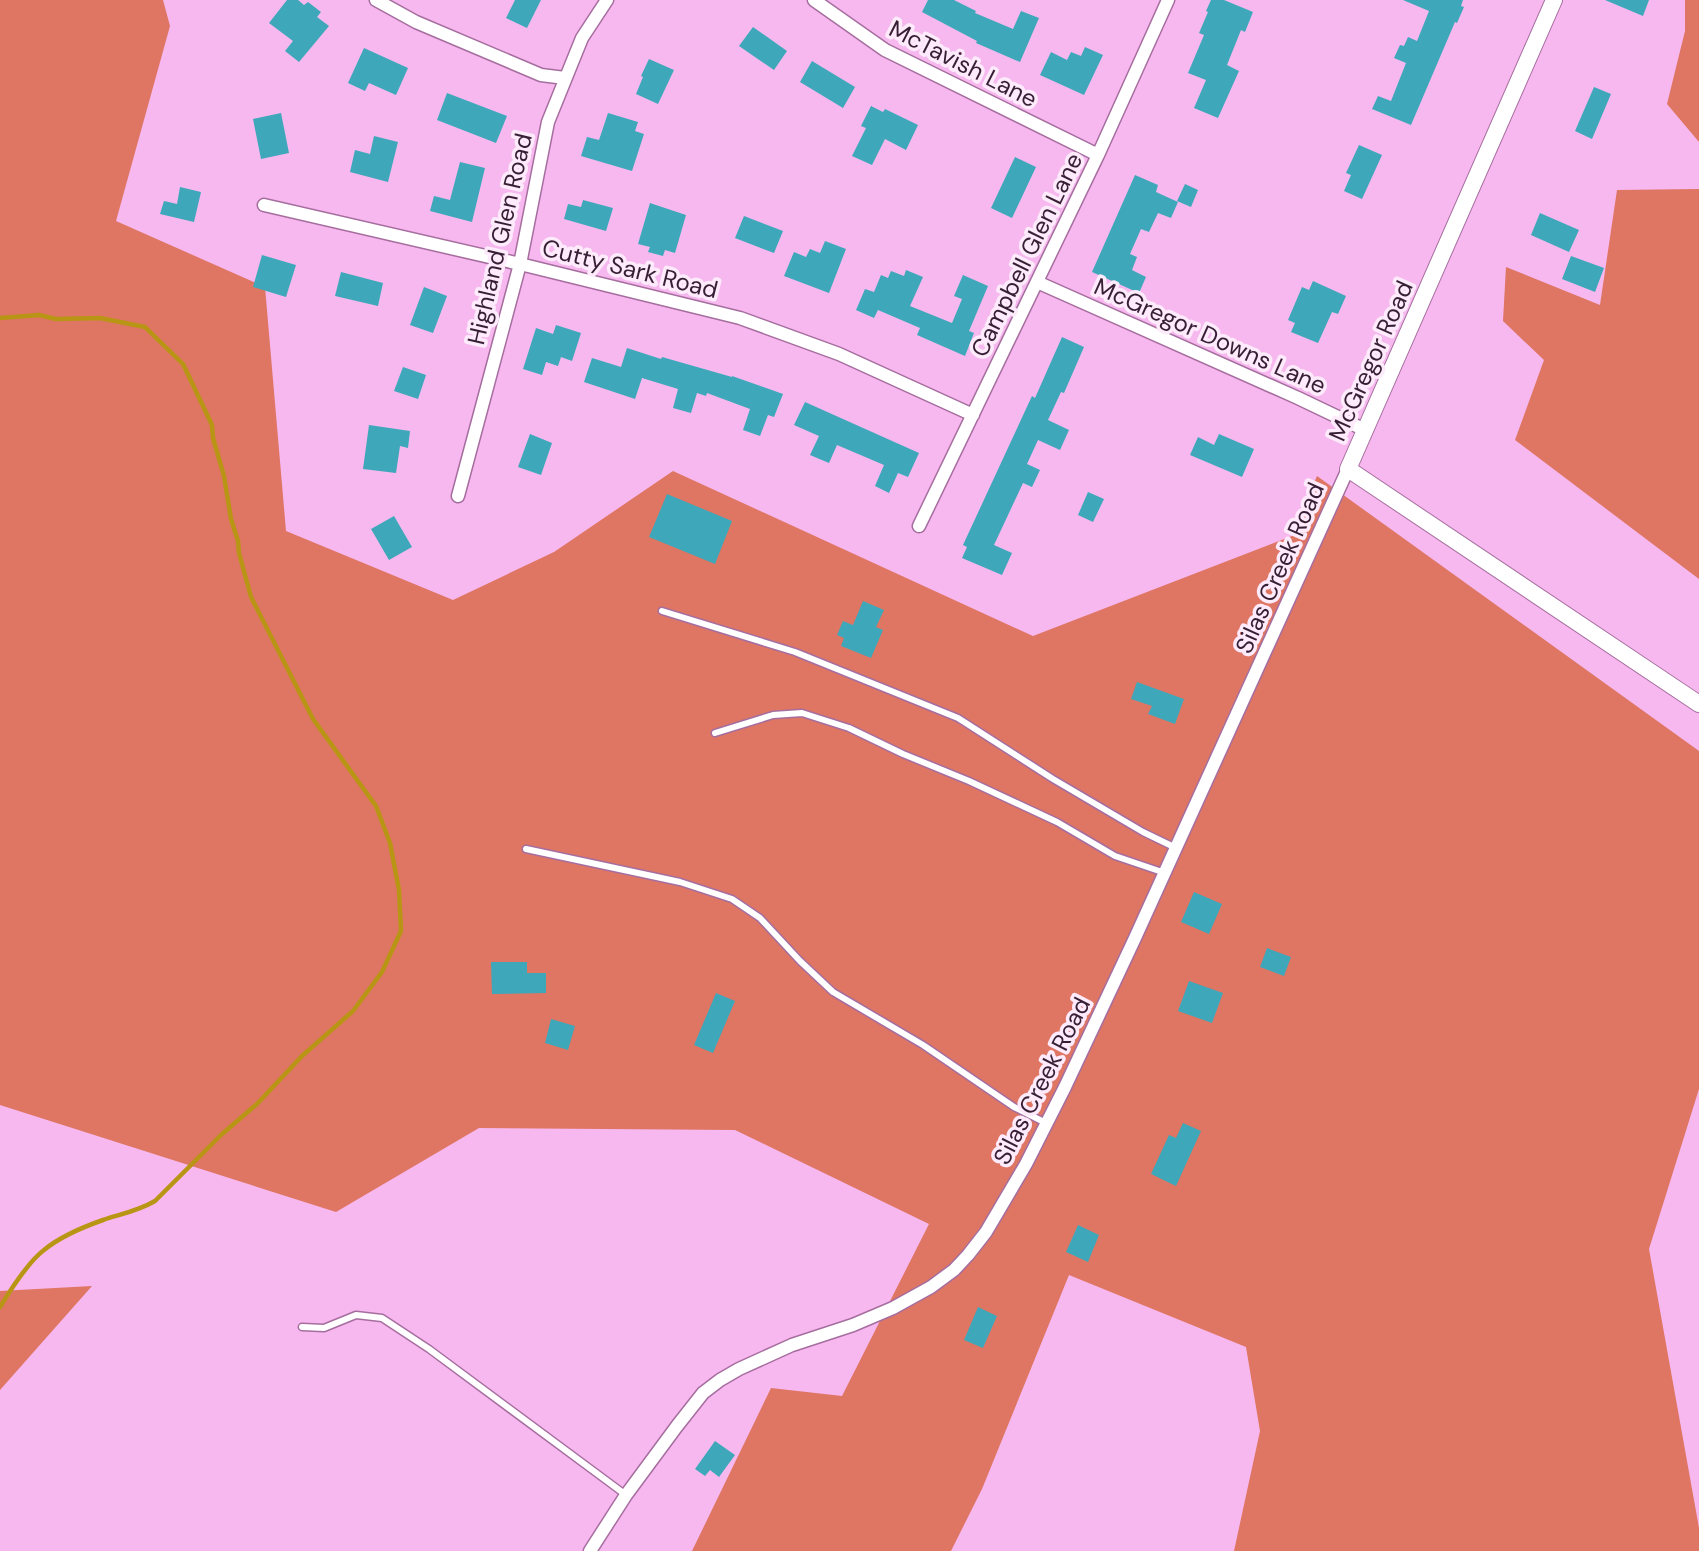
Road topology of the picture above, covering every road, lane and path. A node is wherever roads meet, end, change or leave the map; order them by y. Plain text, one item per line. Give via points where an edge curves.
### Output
1 (376, 0) edge
2 (607, 0) edge
3 (814, 0) edge
4 (1168, 0) edge
5 (1554, 0) edge
6 (565, 78) junction
7 (1098, 155) junction
8 (264, 205) dead end
9 (520, 264) junction
10 (1037, 282) junction
11 (973, 415) junction
12 (1365, 430) junction
13 (1348, 468) junction
14 (458, 496) dead end
15 (919, 526) dead end
16 (662, 611) dead end
17 (1699, 704) edge
18 (715, 733) dead end
19 (1176, 848) junction
20 (526, 849) dead end
21 (1165, 873) junction
22 (1047, 1123) junction
23 (302, 1327) dead end
24 (626, 1495) junction
25 (590, 1551) edge

1 - 6 street via 541,75
2 - 6 street, Highland Glen Road via 582,38
3 - 7 street, McTavish Lane via 886,50
4 - 7 street, Campbell Glen Lane
5 - 12 street, McGregor Road
6 - 9 street, Highland Glen Road via 548,122
7 - 10 street, Campbell Glen Lane
8 - 9 street, Cutty Sark Road
9 - 11 street, Cutty Sark Road via 740,318 839,354
9 - 14 street, Highland Glen Road
10 - 11 street, Campbell Glen Lane
10 - 12 street, McGregor Downs Lane
11 - 15 street, Campbell Glen Lane
12 - 13 street, McGregor Road
13 - 17 street, McGregor Road
13 - 19 street, Silas Creek Road
16 - 19 lane via 795,652 958,718 1053,779
18 - 21 lane via 773,715 814,716 849,727 1057,822 1115,856
19 - 21 street, Silas Creek Road
20 - 22 lane via 680,882 732,900 760,918 833,992 923,1045 1014,1107
21 - 22 street, Silas Creek Road
22 - 24 street, Silas Creek Road via 986,1232 954,1270 893,1308 792,1345 720,1380 697,1401
23 - 24 lane via 324,1328 356,1315 382,1318
24 - 25 street, Silas Creek Road

